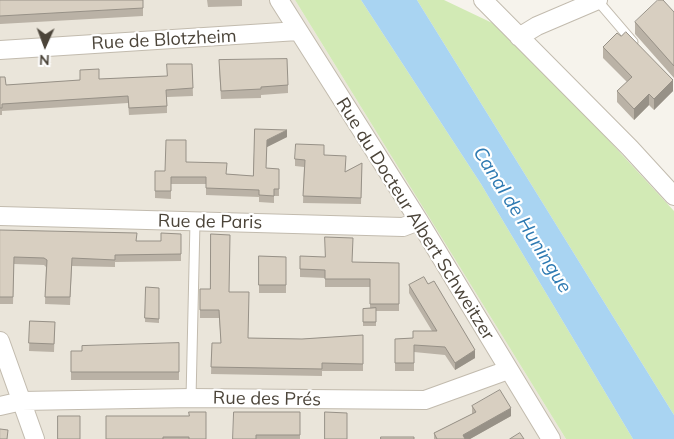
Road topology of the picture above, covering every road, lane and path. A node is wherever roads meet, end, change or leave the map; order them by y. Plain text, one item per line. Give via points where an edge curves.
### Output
1 (279, 0) edge
2 (483, 0) edge
3 (598, 0) edge
4 (298, 31) junction
5 (519, 37) junction
6 (640, 49) edge
7 (0, 50) edge
8 (674, 196) edge
9 (0, 216) edge
10 (419, 221) junction
11 (195, 222) junction
12 (0, 341) edge
13 (508, 370) junction
14 (191, 398) junction
15 (22, 401) junction
16 (0, 406) edge
17 (35, 439) edge
18 (551, 439) edge

1 - 4 street, Rue du Docteur Albert Schweitzer
2 - 5 street
3 - 5 street
3 - 6 lane
4 - 7 street, Rue de Blotzheim
4 - 10 street, Rue du Docteur Albert Schweitzer
5 - 8 street
9 - 11 street, Rue de Paris
10 - 11 street, Rue de Paris via 403,227
10 - 13 street, Rue du Docteur Albert Schweitzer
11 - 14 lane
12 - 15 street
13 - 14 street, Rue des Prés via 425,400
13 - 18 street, Rue du Docteur Albert Schweitzer
14 - 15 street, Rue des Prés
15 - 16 street, Rue des Prés
15 - 17 street

